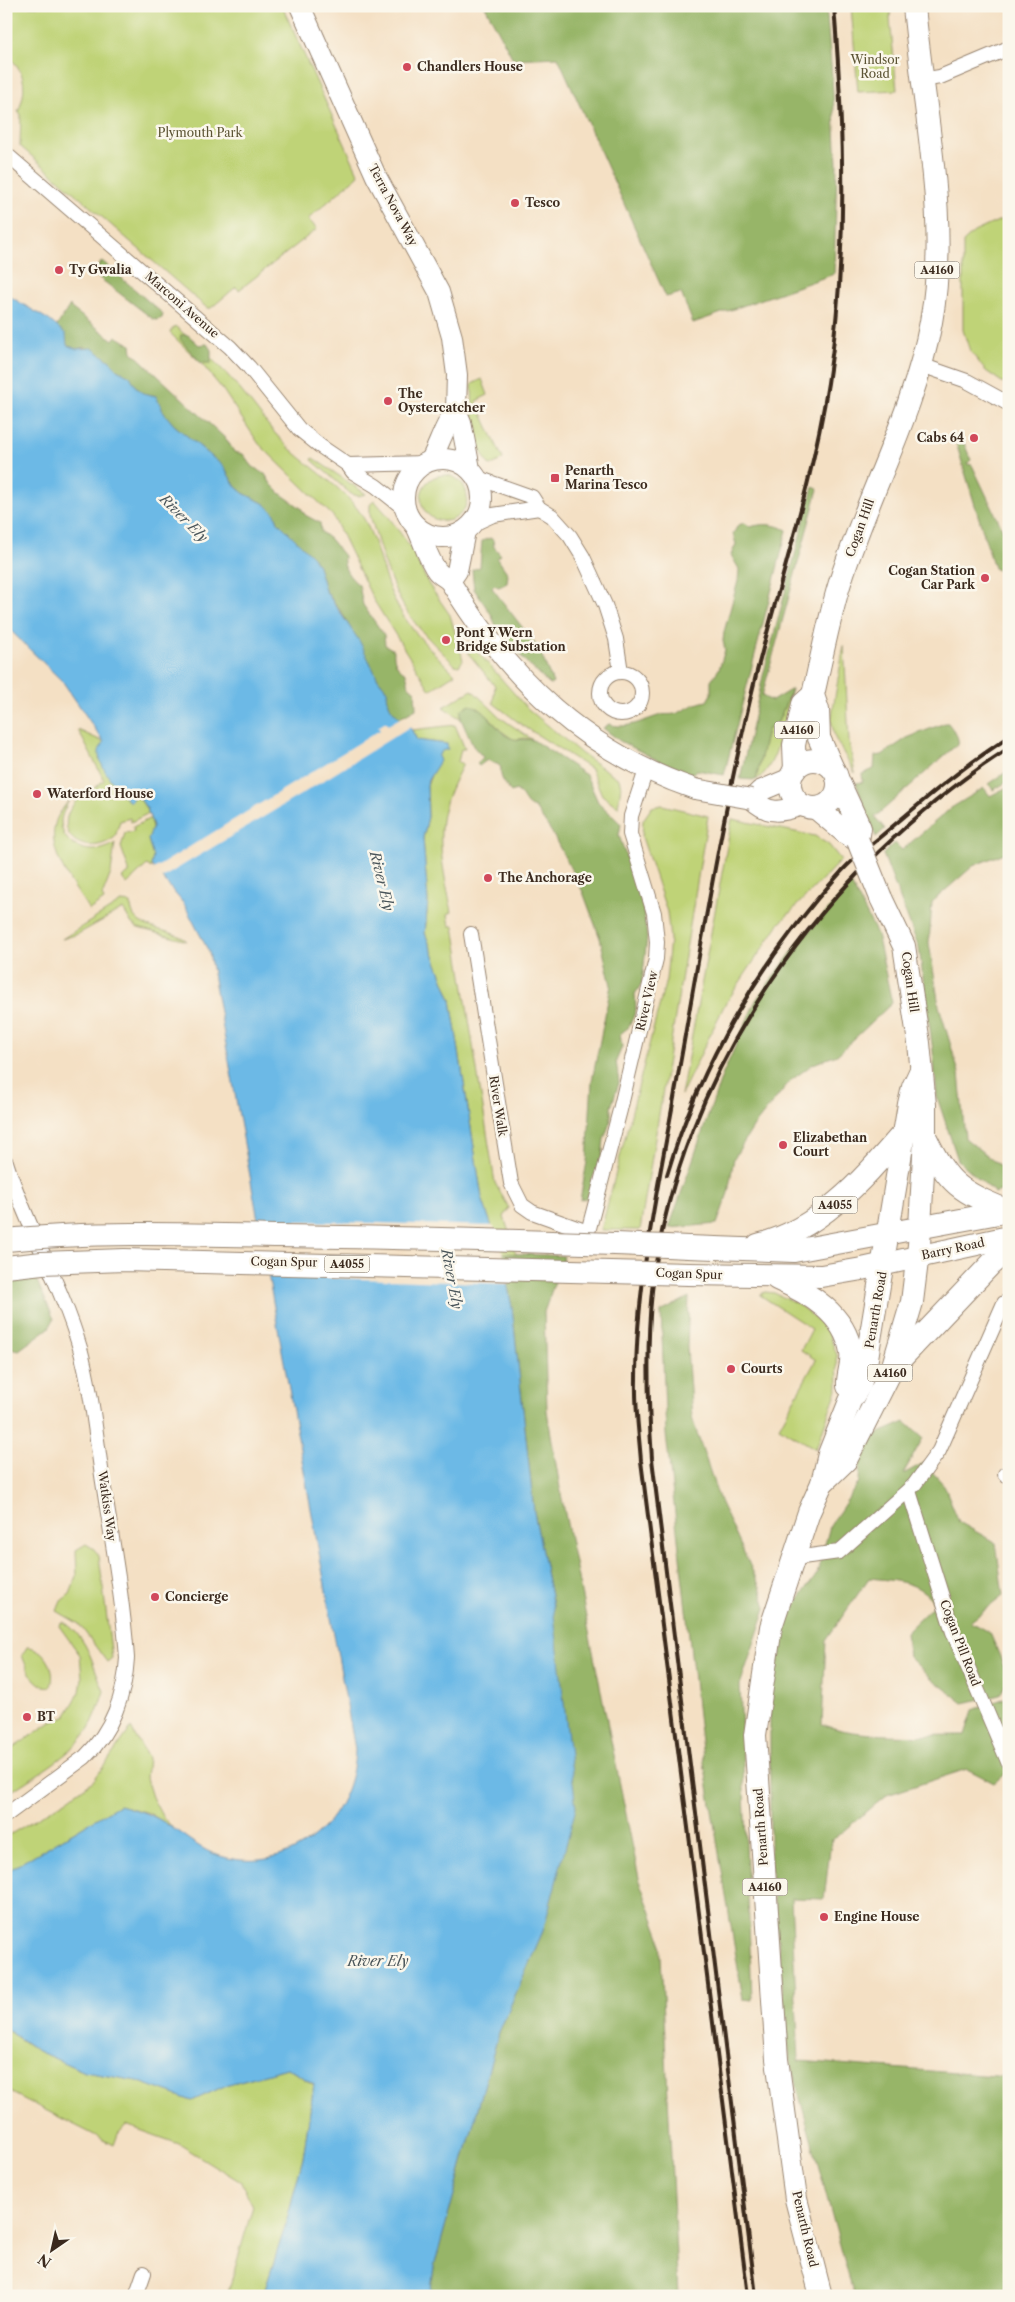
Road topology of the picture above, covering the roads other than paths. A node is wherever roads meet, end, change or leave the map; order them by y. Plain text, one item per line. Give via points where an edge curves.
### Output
1 (300, 6) edge
2 (914, 6) edge
3 (1009, 48) edge
4 (922, 80) junction
5 (6, 154) edge
6 (920, 365) junction
7 (1009, 404) edge
8 (456, 410) junction
9 (429, 461) junction
10 (348, 465) junction
11 (474, 473) junction
12 (539, 508) junction
13 (406, 509) junction
14 (416, 526) junction
15 (469, 528) junction
16 (450, 582) junction
17 (621, 672) dead end
18 (813, 696) junction
19 (646, 770) junction
20 (793, 774) junction
21 (835, 774) junction
22 (752, 799) junction
23 (809, 806) junction
24 (858, 841) junction
25 (471, 934) dead end
26 (915, 1134) junction
27 (6, 1162) edge
28 (1009, 1211) edge
29 (588, 1232) joint
30 (1009, 1237) edge
31 (6, 1240) edge
32 (901, 1246) junction
33 (745, 1248) junction
34 (1009, 1249) edge
35 (6, 1267) edge
36 (772, 1276) junction
37 (1004, 1304) dead end
38 (892, 1369) junction
39 (850, 1401) junction
40 (822, 1483) junction
41 (909, 1491) junction
42 (795, 1558) junction
43 (1009, 1764) edge
44 (6, 1815) edge
45 (144, 2273) dead end
46 (136, 2296) edge
47 (821, 2296) edge

1 - 8 street, Terra Nova Way via 376,176 439,292 454,347
2 - 4 main road, A4160
3 - 4 street via 940,77
4 - 6 main road, A4160 via 938,256 931,321
5 - 10 street, Marconi Avenue via 224,342 249,367 298,429
6 - 7 street via 967,381
6 - 18 main road, Cogan Hill / A4160 via 838,589
8 - 9 street, Terra Nova Way
8 - 11 street, Terra Nova Way
9 - 10 street
9 - 11 street via 444,458 460,462
9 - 13 street via 415,469 409,478 405,488
10 - 13 street, Marconi Avenue via 353,472
11 - 12 street via 532,497
11 - 15 street via 482,490 483,502 480,514
12 - 15 street via 493,515
12 - 17 street via 562,525 579,549 611,622
13 - 14 street
14 - 15 street via 442,538 453,537
14 - 16 street via 437,572
15 - 16 street via 457,571
16 - 19 street via 480,626 549,706 593,740
18 - 20 main road, Cogan Hill / A4160 via 803,704 794,745
18 - 21 main road, Cogan Hill / A4160 via 818,710 819,738
19 - 22 street, bridge via 695,788
19 - 29 street, River View via 631,816 630,834 654,914 656,959
20 - 21 main road via 806,761 814,760 827,764
20 - 22 street via 760,791
20 - 23 main road, Cogan Hill via 792,794
21 - 23 main road via 833,798 823,806
21 - 24 main road, Cogan Hill / A4160 via 860,828
22 - 23 street via 760,808 781,812
23 - 24 main road, Cogan Hill
24 - 26 main road, Cogan Hill / A4160, bridge via 904,946 925,1104
25 - 29 street, River Walk via 511,1183 522,1205 532,1212
26 - 28 main road via 958,1187
26 - 32 main road, Cogan Hill / A4160
26 - 32 main road, Cogan Hill / A4160
26 - 33 main road, A4055 via 825,1213 790,1234
27 - 44 street, Watkiss Way via 22,1208 54,1275 84,1365 127,1658 119,1702 96,1747
28 - 32 main road, A4055
30 - 32 main road, Barry Road / A4055
31 - 33 main road, A4055, bridge via 64,1235 170,1234 440,1238
32 - 33 main road, A4055 via 794,1251
32 - 36 main road, A4055 via 821,1276
32 - 38 main road, Penarth Road / A4160 via 912,1302
32 - 39 main road, Penarth Road / A4160 via 860,1385
34 - 38 main road
35 - 36 main road, Cogan Spur / A4055, bridge via 42,1262 124,1260
36 - 39 main road via 820,1303 844,1332 851,1351
37 - 41 street via 939,1451
38 - 40 main road, Penarth Road / A4160 via 846,1460
39 - 40 main road, Penarth Road / A4160 via 829,1454
40 - 42 main road, Penarth Road / A4160
41 - 42 street via 839,1552
41 - 43 street, Cogan Pill Road via 952,1632
42 - 47 main road, Penarth Road / A4160 via 771,1627 755,1735 777,2059 796,2199
45 - 46 street

